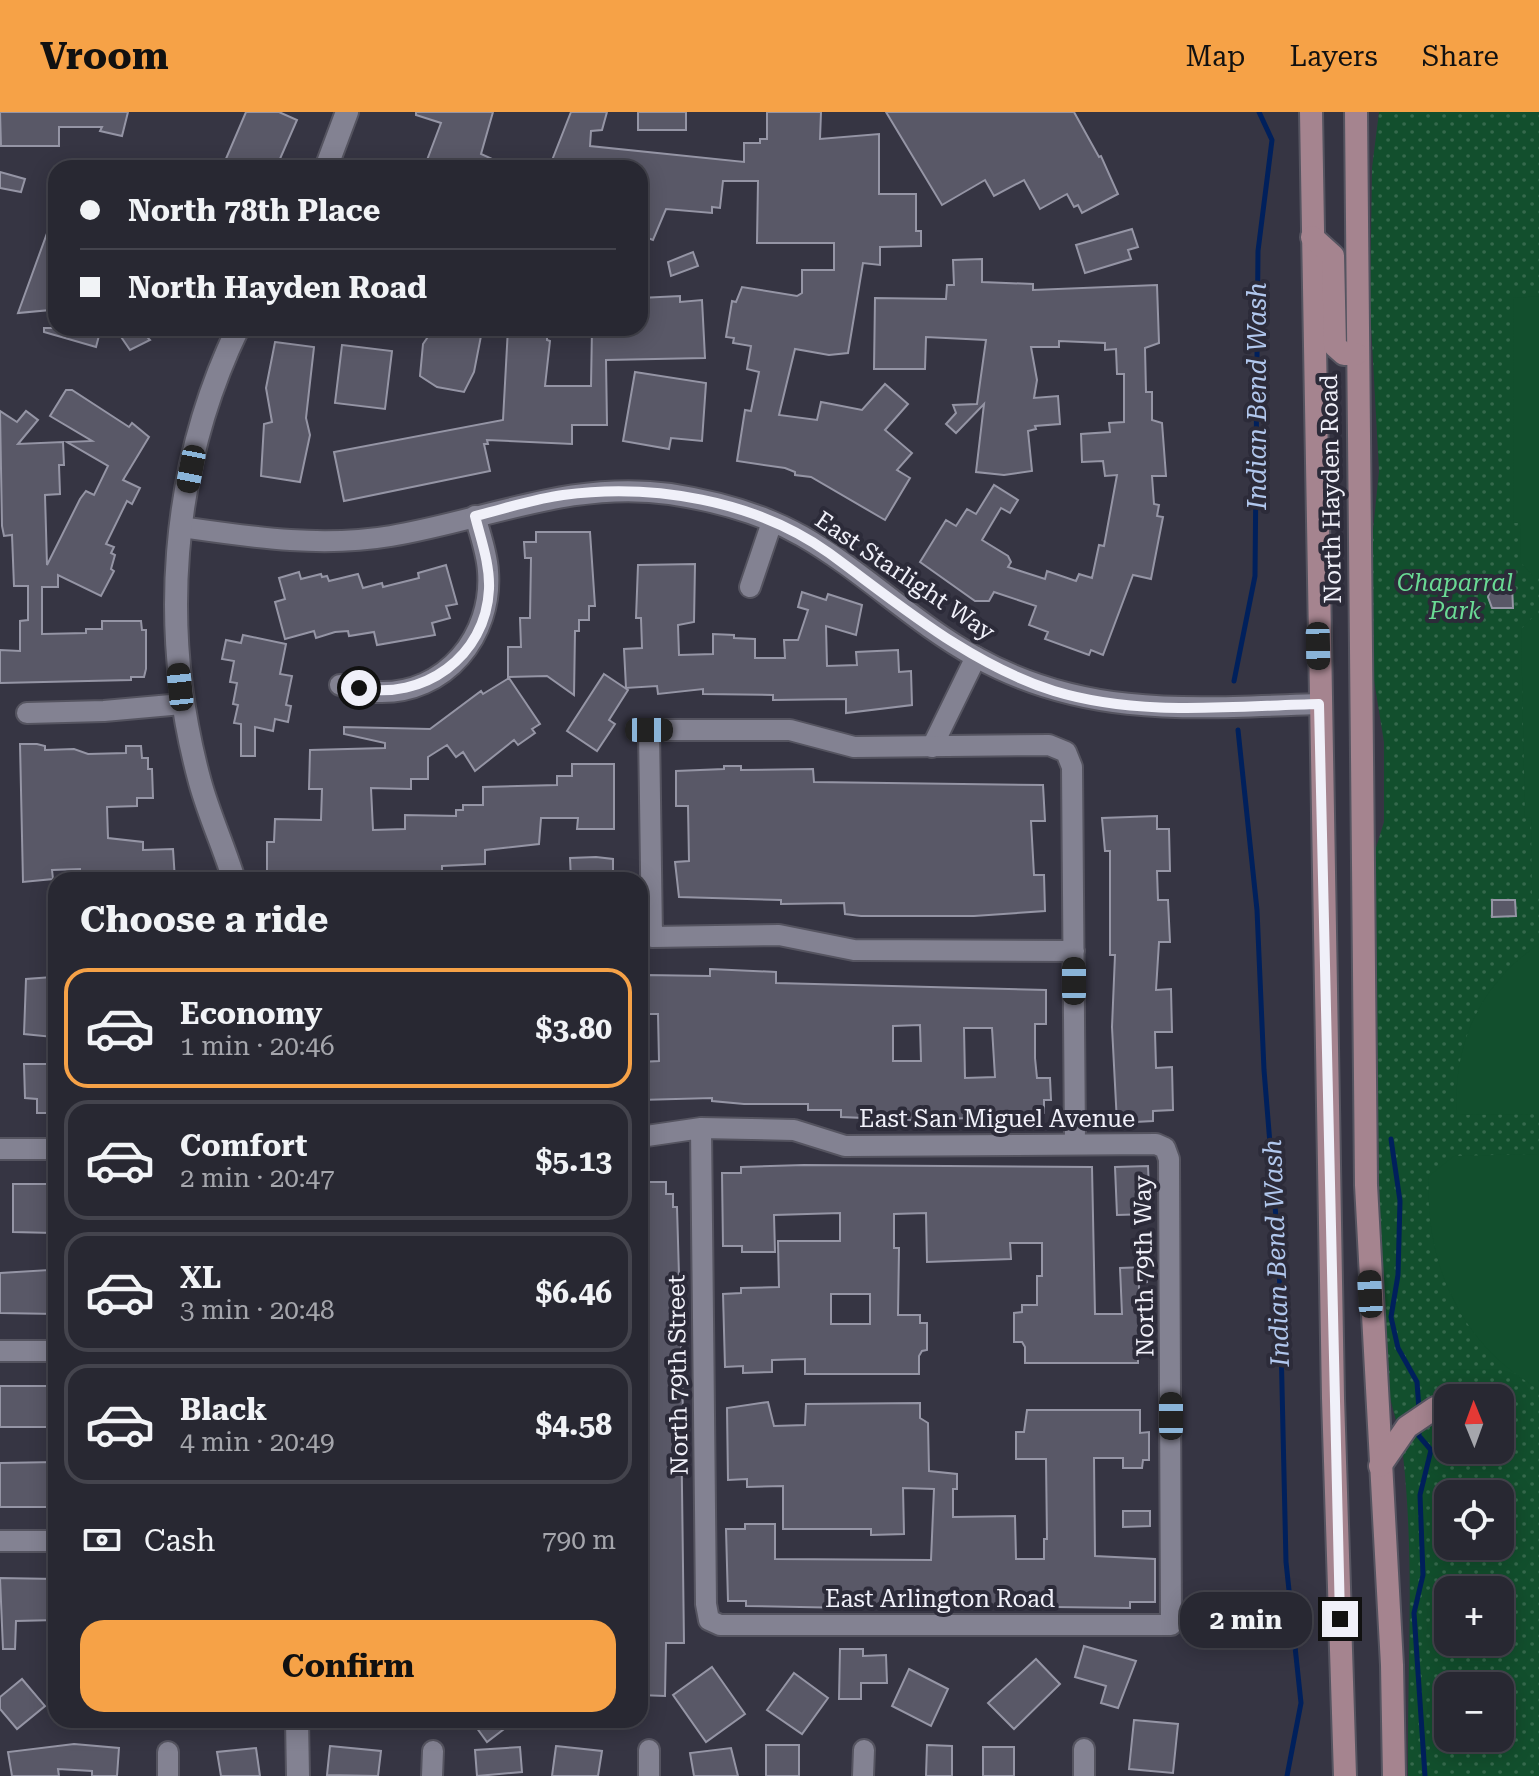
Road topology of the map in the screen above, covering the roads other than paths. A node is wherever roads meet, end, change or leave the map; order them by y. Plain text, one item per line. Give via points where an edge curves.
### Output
1 (347, 112) edge
2 (1311, 112) edge
3 (1356, 112) edge
4 (329, 160) edge
5 (1312, 237) junction
6 (235, 336) edge
7 (1356, 354) junction
8 (475, 516) junction
9 (772, 522) junction
10 (181, 527) junction
11 (750, 587) dead end
12 (976, 657) junction
13 (340, 685) dead end
14 (182, 704) junction
15 (1319, 704) junction
16 (27, 713) dead end
17 (932, 747) junction
18 (231, 872) edge
19 (1074, 951) junction
20 (701, 1128) junction
21 (648, 1136) edge
22 (1075, 1144) junction
23 (1165, 1148) joint
24 (0, 1149) edge
25 (48, 1149) edge
26 (0, 1351) edge
27 (48, 1351) edge
28 (1434, 1409) edge
29 (1380, 1466) junction
30 (0, 1541) edge
31 (48, 1541) edge
32 (709, 1620) joint
33 (1171, 1625) joint
34 (297, 1728) edge
35 (1084, 1749) dead end
36 (649, 1750) dead end
37 (864, 1750) dead end
38 (433, 1751) dead end
39 (168, 1752) dead end
40 (168, 1776) edge
41 (298, 1776) edge
42 (432, 1776) edge
43 (649, 1776) edge
44 (863, 1776) edge
45 (1084, 1776) edge
46 (1345, 1776) edge
47 (1394, 1776) edge

1 - 4 street
2 - 5 main road, North Hayden Road
3 - 7 main road, North Hayden Road
5 - 7 main road via 1333,256 1335,346 1344,354
5 - 15 main road, North Hayden Road
6 - 10 street via 208,400
7 - 29 main road, North Hayden Road via 1366,1185
8 - 9 street, East Starlight Way via 558,495 613,490 717,503
8 - 10 street, East Starlight Way via 345,542 292,542
8 - 13 street via 489,592 483,621 457,662 409,689 377,692
9 - 11 street
9 - 12 street, East Starlight Way via 827,552
10 - 14 street via 175,628
12 - 15 street, East Starlight Way via 1055,691 1125,706
12 - 17 street
14 - 16 street
14 - 18 street via 200,784
15 - 46 main road, North Hayden Road
17 - 19 street via 1049,745 1066,752 1072,767
17 - 19 street via 854,747 790,730 649,730 652,937 779,935 854,950
19 - 22 street
20 - 21 street, East San Miguel Avenue
20 - 22 street, East San Miguel Avenue via 794,1130 845,1146
20 - 32 street, North 79th Street
22 - 23 street, East San Miguel Avenue
23 - 33 street, North 79th Way
24 - 25 street
26 - 27 street
28 - 29 main road via 1407,1427
29 - 47 main road, North Hayden Road
30 - 31 street
32 - 33 street, East Arlington Road via 720,1625
34 - 41 street
35 - 45 street
36 - 43 street
37 - 44 street
38 - 42 street
39 - 40 street

